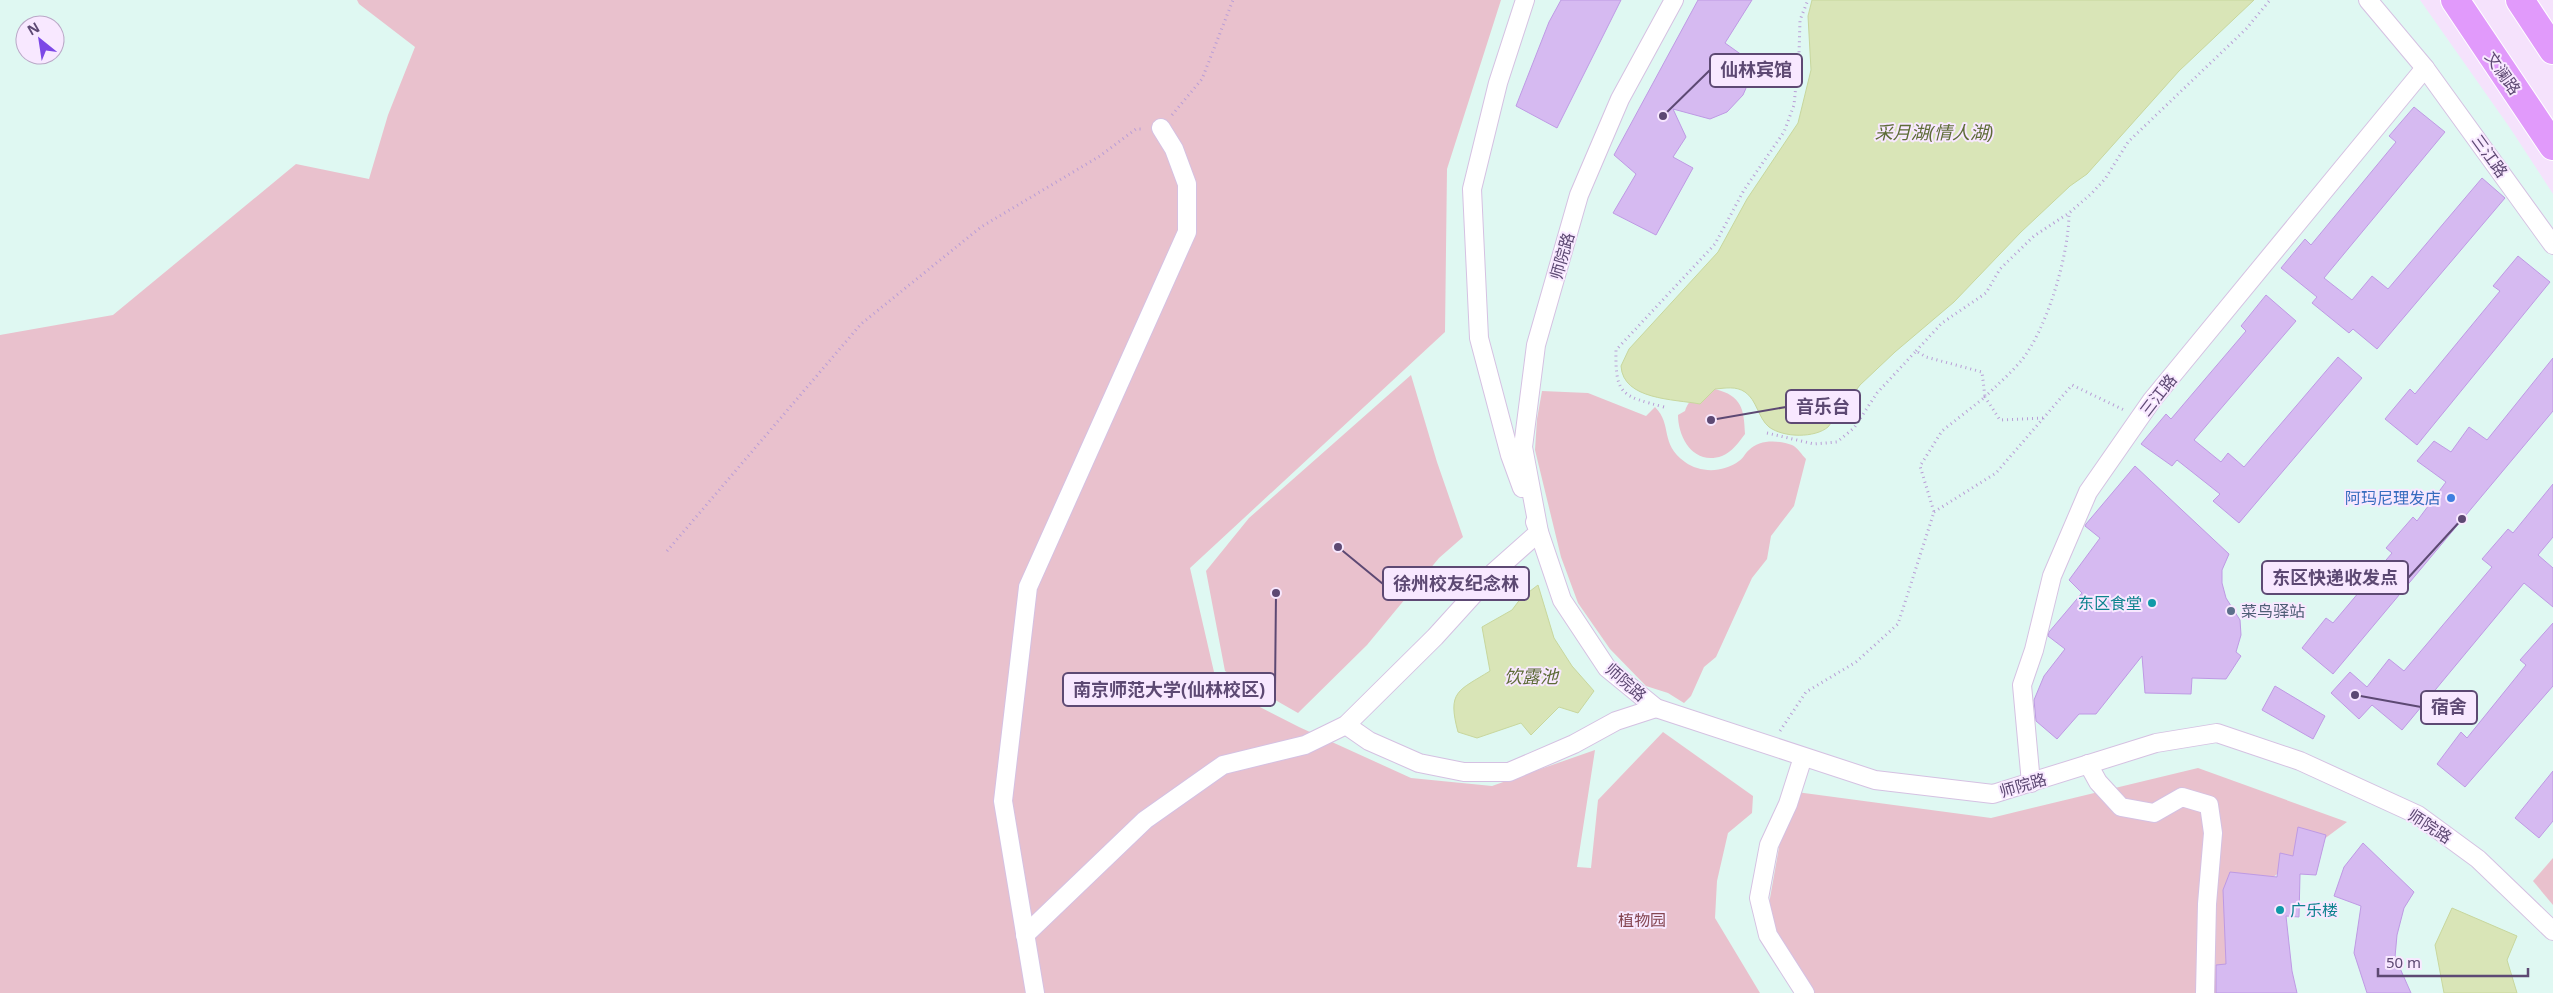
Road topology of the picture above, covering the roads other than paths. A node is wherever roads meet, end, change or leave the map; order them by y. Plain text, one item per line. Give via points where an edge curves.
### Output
1 (1525, 0) edge
2 (1674, 0) edge
3 (2368, 0) edge
4 (2455, 0) edge
5 (2520, 0) edge
6 (2553, 50) edge
7 (2425, 68) junction
8 (1161, 128) road end
9 (2553, 146) edge
10 (2553, 245) edge
11 (1539, 532) junction
12 (1656, 708) junction
13 (1346, 725) junction
14 (1804, 757) junction
15 (2088, 764) junction
16 (2031, 783) junction
17 (2553, 931) edge
18 (1025, 935) junction
19 (1035, 993) edge
20 (1805, 993) edge
21 (2205, 993) edge

1 - 11 street, 师院路 via 1498,83 1472,189 1479,338 1510,454
2 - 11 street, 师院路 via 1620,99 1579,195 1536,345 1523,447
3 - 7 street, 三江路
4 - 9 main road, 文澜路
5 - 6 main road
7 - 10 street, 三江路
7 - 16 street, 三江路 via 2152,400 2088,492 2052,576 2022,685
8 - 18 street via 1174,149 1188,184 1187,232 1028,587 1003,801
11 - 12 street, 师院路 via 1562,600 1602,661
11 - 13 street via 1494,572 1435,637
12 - 13 street via 1616,721 1574,744 1509,772 1464,772 1418,763 1369,741
12 - 14 street, 师院路
13 - 18 street via 1305,745 1223,764 1145,820
14 - 16 street, 师院路 via 1885,782 1993,794
14 - 20 street via 1788,804 1769,845 1759,898 1768,935
15 - 16 street, 师院路
15 - 17 street, 师院路 via 2156,743 2217,733 2300,761 2418,815 2478,859
15 - 21 street via 2098,782 2121,807 2154,812 2182,796 2209,805 2213,833
18 - 19 street

